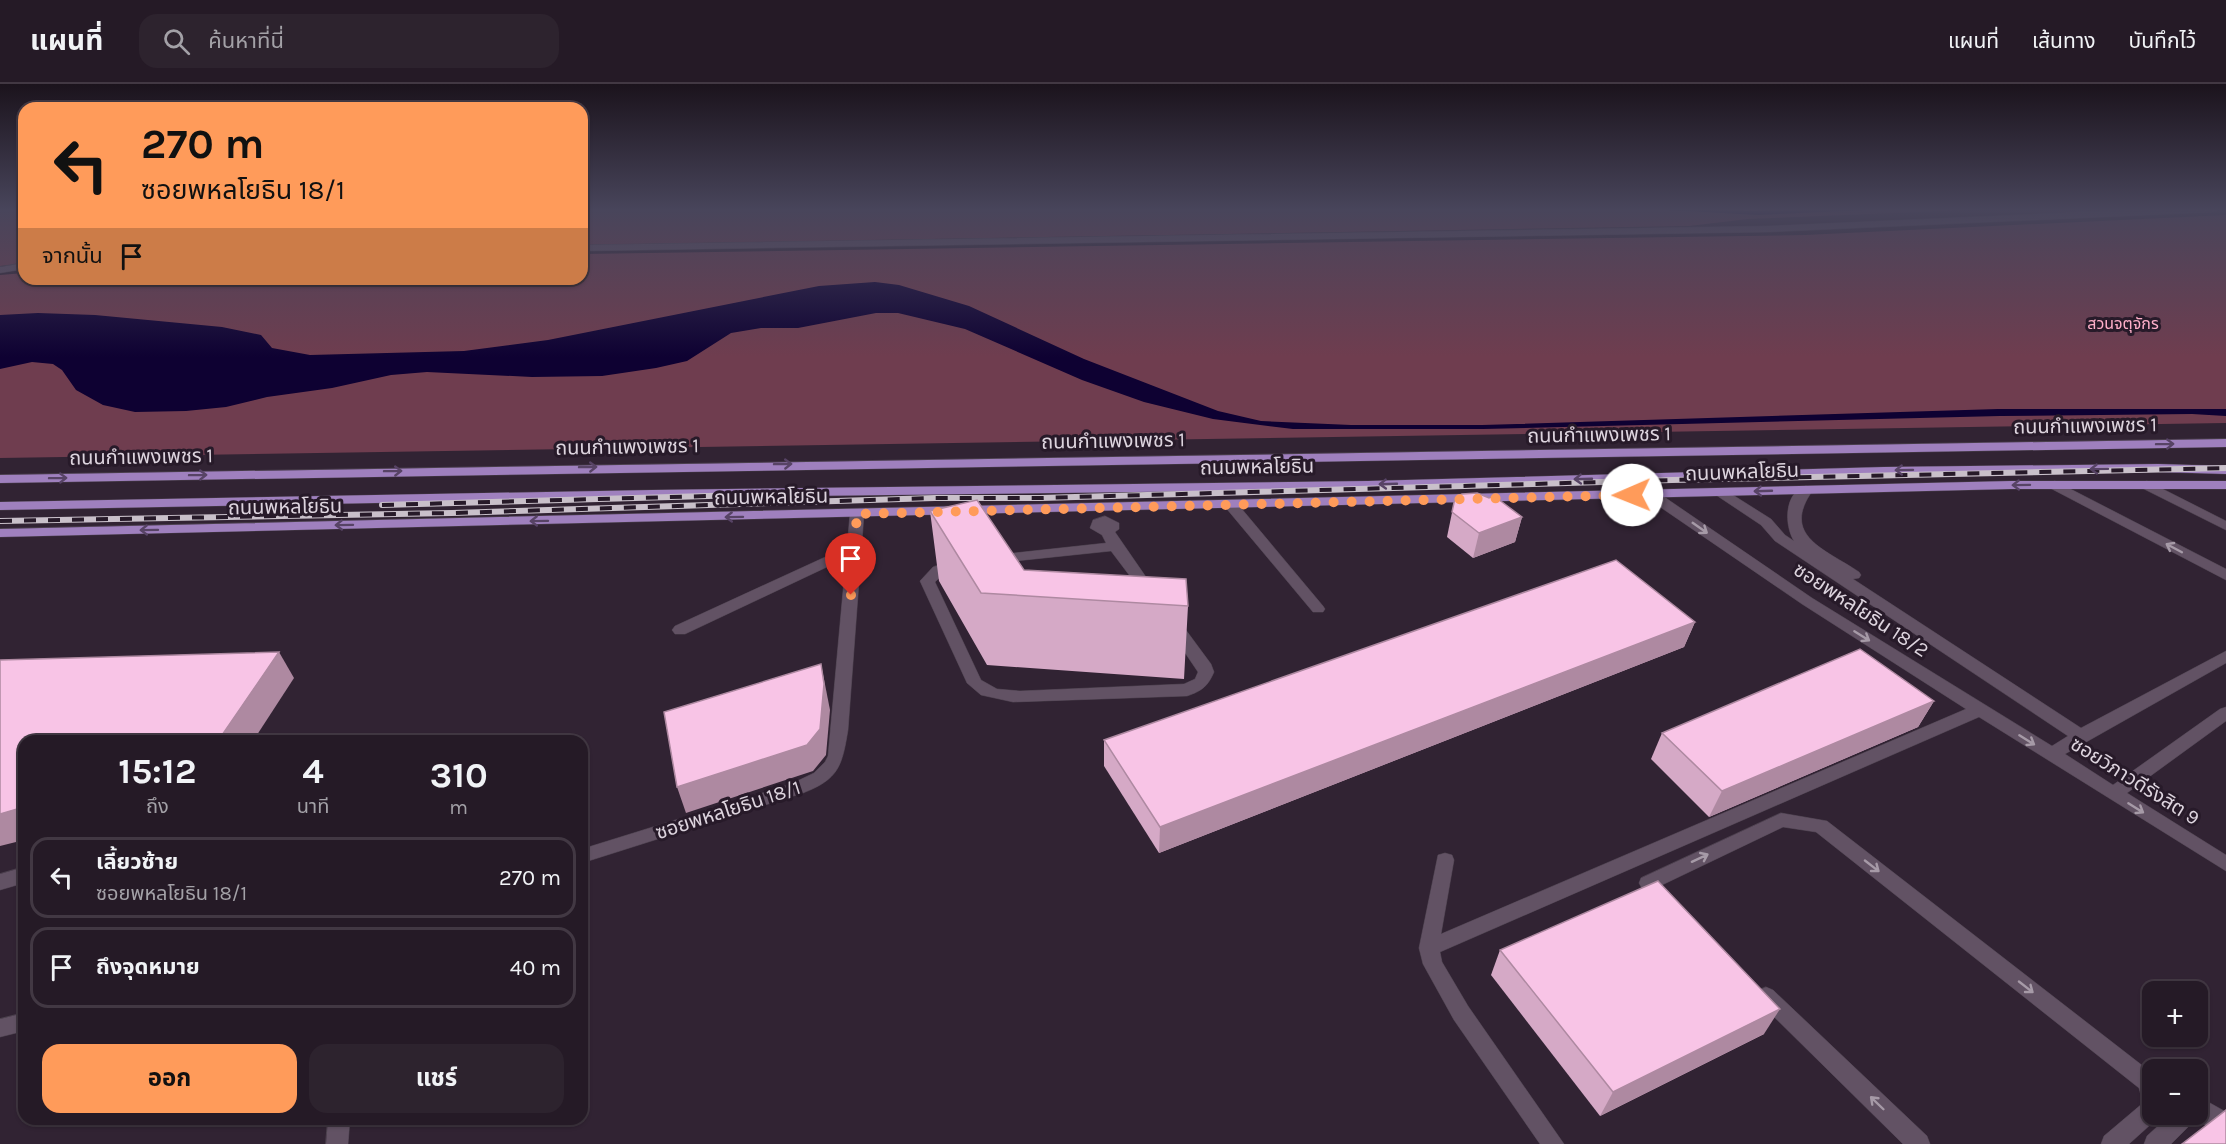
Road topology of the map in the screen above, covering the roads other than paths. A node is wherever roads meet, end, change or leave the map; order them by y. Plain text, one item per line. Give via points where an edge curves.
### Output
1 (18, 267) edge
2 (0, 270) edge
3 (2226, 443) edge
4 (2226, 470) edge
5 (0, 479) edge
6 (1464, 482) junction
7 (2055, 485) junction
8 (2147, 485) junction
9 (2226, 485) edge
10 (1806, 490) junction
11 (1720, 493) junction
12 (1652, 495) junction
13 (1395, 501) junction
14 (1231, 505) junction
15 (0, 506) edge
16 (857, 514) junction
17 (1105, 520) junction
18 (1766, 522) junction
19 (1793, 523) junction
20 (0, 525) edge
21 (2226, 526) edge
22 (19, 532) junction
23 (0, 533) edge
24 (1115, 546) junction
25 (854, 549) junction
26 (2226, 575) edge
27 (1318, 609) dead end
28 (680, 630) dead end
29 (2226, 656) edge
30 (1979, 710) junction
31 (2226, 713) edge
32 (2085, 733) junction
33 (2051, 755) junction
34 (2113, 794) junction
35 (588, 854) edge
36 (1445, 860) dead end
37 (2226, 864) edge
38 (18, 877) edge
39 (0, 882) edge
40 (1682, 916) edge
41 (1429, 948) junction
42 (1749, 981) edge
43 (18, 1024) edge
44 (0, 1028) edge
45 (2142, 1078) edge
46 (2208, 1114) edge
47 (2142, 1118) edge
48 (2226, 1124) edge
49 (339, 1125) edge
50 (2175, 1125) edge
51 (338, 1144) edge
52 (1553, 1144) edge
53 (1919, 1144) edge
54 (2112, 1144) edge
55 (2155, 1144) edge

1 - 2 street
5 -> 3 main road, ถนนกำแพงเพชร 1
4 -> 6 main road, ถนนพหลโยธิน via 1884,471
6 - 13 main road
6 -> 15 main road, ถนนพหลโยธิน
7 - 8 main road, ถนนพหลโยธิน
7 -> 10 main road, ถนนพหลโยธิน
26 -> 7 street
8 - 9 main road, ถนนพหลโยธิน
8 - 21 street
10 -> 11 main road, ถนนพหลโยธิน
10 - 19 street via 1798,499
11 - 12 main road, ถนนพหลโยธิน
11 - 18 street
12 - 13 main road, ถนนพหลโยธิน
12 -> 30 street, ซอยพหลโยธิน 18/2 via 1807,601
13 - 14 main road, ถนนพหลโยธิน
14 - 17 main road, ถนนพหลโยธิน
14 - 27 street
16 - 17 main road, ถนนพหลโยธิน
16 -> 22 main road, ถนนพหลโยธิน
16 - 25 street, ซอยพหลโยธิน 18/1
17 - 24 street
18 - 19 street via 1783,528
18 - 32 street via 1780,538
19 - 32 street via 1799,538
20 - 22 main road
22 - 23 main road, ถนนพหลโยธิน
24 - 24 street via 970,562 933,573 927,581 981,689 1027,697 1178,692 1201,683 1206,672 1203,664
25 - 28 street
25 - 35 street, ซอยพหลโยธิน 18/1 via 840,730 835,759 826,773 782,794
29 - 32 street
30 -> 33 street, ซอยพหลโยธิน 18/2
30 - 41 street
31 - 34 street
32 - 33 street
33 - 34 street, ซอยวิภาวดีรังสิต 9
34 -> 37 street, ซอยวิภาวดีรังสิต 9
36 - 41 street
38 - 39 street
40 -> 45 street via 1647,883 1781,820 1821,826
41 - 52 street via 1433,964 1461,1013
53 -> 42 street
43 - 44 street
46 - 48 street
47 - 54 street
49 - 51 street
50 - 55 street

